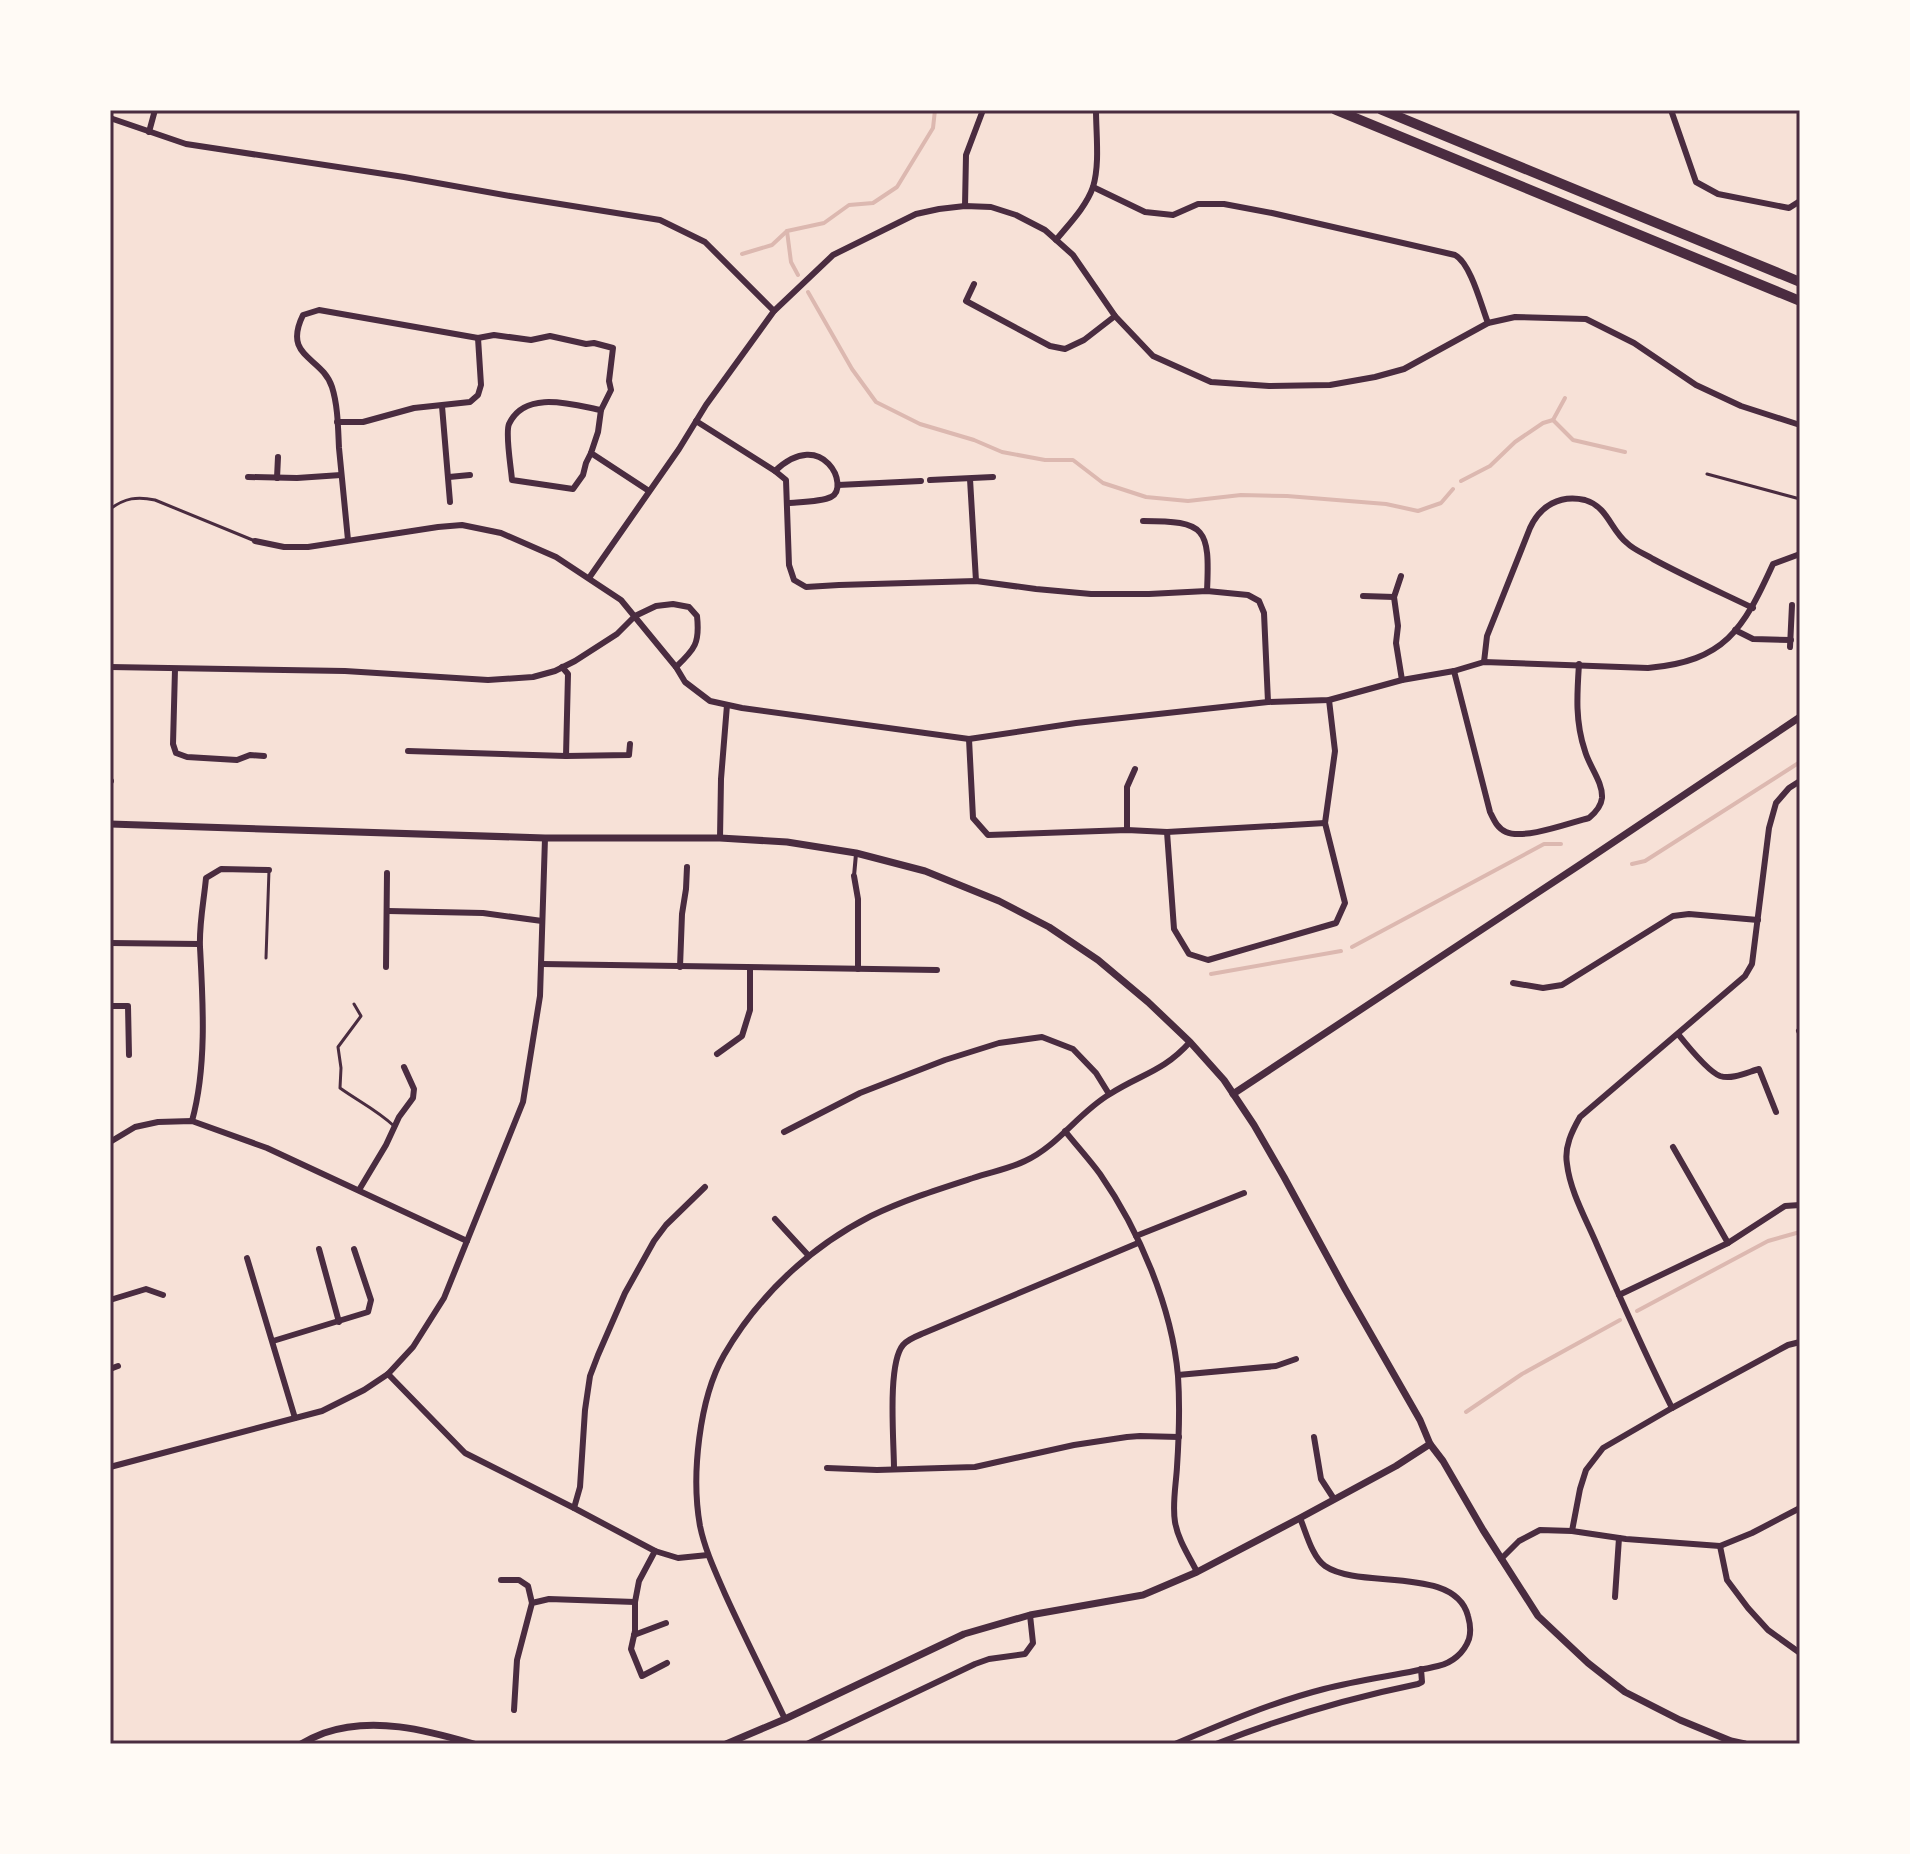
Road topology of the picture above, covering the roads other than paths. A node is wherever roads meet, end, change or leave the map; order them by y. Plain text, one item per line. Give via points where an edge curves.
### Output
1 (155, 110) edge
2 (983, 110) edge
3 (1096, 110) edge
4 (1336, 110) edge
5 (1382, 110) edge
6 (1671, 110) edge
7 (110, 118) edge
8 (149, 132) junction
9 (1093, 187) junction
10 (1800, 201) edge
11 (965, 206) junction
12 (1056, 240) junction
13 (1800, 282) edge
14 (974, 284) dead end
15 (1800, 301) edge
16 (774, 311) junction
17 (1115, 316) junction
18 (1488, 323) junction
19 (478, 338) junction
20 (442, 406) junction
21 (601, 410) junction
22 (696, 421) junction
23 (337, 422) junction
24 (1800, 425) edge
25 (591, 453) junction
26 (278, 457) dead end
27 (775, 471) junction
28 (1707, 474) dead end
29 (341, 475) junction
30 (470, 475) dead end
31 (248, 477) dead end
32 (449, 477) junction
33 (993, 477) dead end
34 (277, 478) junction
35 (970, 479) junction
36 (930, 480) joint
37 (921, 481) joint
38 (838, 485) junction
39 (649, 491) junction
40 (1800, 499) edge
41 (450, 502) dead end
42 (788, 503) junction
43 (110, 509) edge
44 (1143, 521) dead end
45 (348, 540) junction
46 (255, 541) joint
47 (1800, 554) edge
48 (1401, 576) dead end
49 (589, 578) junction
50 (976, 581) junction
51 (1207, 591) junction
52 (1363, 596) dead end
53 (1394, 597) junction
54 (1792, 605) dead end
55 (1753, 608) junction
56 (635, 616) junction
57 (1735, 630) junction
58 (1484, 662) junction
59 (1579, 664) junction
60 (110, 667) edge
61 (562, 667) junction
62 (676, 667) junction
63 (175, 669) junction
64 (1454, 671) junction
65 (1402, 680) junction
66 (1329, 700) junction
67 (1268, 702) junction
68 (727, 705) junction
69 (1800, 717) edge
70 (969, 739) junction
71 (630, 744) dead end
72 (408, 751) dead end
73 (264, 756) dead end
74 (566, 756) junction
75 (1135, 769) dead end
76 (1800, 781) edge
77 (1325, 823) junction
78 (110, 824) edge
79 (1127, 830) junction
80 (1167, 832) junction
81 (545, 838) junction
82 (720, 838) junction
83 (856, 853) junction
84 (687, 867) dead end
85 (269, 870) joint
86 (387, 873) dead end
87 (854, 876) joint
88 (388, 911) junction
89 (1758, 920) junction
90 (542, 921) junction
91 (110, 943) edge
92 (199, 944) junction
93 (266, 958) dead end
94 (542, 964) junction
95 (386, 967) dead end
96 (680, 967) junction
97 (750, 968) junction
98 (858, 969) junction
99 (937, 970) dead end
100 (1513, 983) dead end
101 (354, 1004) dead end
102 (110, 1006) edge
103 (1678, 1034) junction
104 (1190, 1042) junction
105 (717, 1054) dead end
106 (129, 1055) dead end
107 (404, 1067) dead end
108 (1109, 1094) junction
109 (1233, 1094) junction
110 (1776, 1112) dead end
111 (192, 1121) junction
112 (394, 1126) junction
113 (1065, 1131) junction
114 (784, 1132) dead end
115 (110, 1142) edge
116 (1673, 1147) dead end
117 (705, 1187) dead end
118 (359, 1190) junction
119 (1244, 1193) dead end
120 (1800, 1205) edge
121 (775, 1219) dead end
122 (1137, 1239) junction
123 (467, 1241) junction
124 (1728, 1243) junction
125 (319, 1249) dead end
126 (354, 1249) dead end
127 (808, 1255) junction
128 (247, 1258) dead end
129 (163, 1295) dead end
130 (1619, 1295) junction
131 (110, 1300) edge
132 (339, 1322) junction
133 (273, 1341) junction
134 (1800, 1342) edge
135 (1296, 1359) dead end
136 (118, 1366) dead end
137 (110, 1369) edge
138 (388, 1374) junction
139 (1178, 1375) junction
140 (1672, 1408) junction
141 (295, 1418) junction
142 (1179, 1437) junction
143 (1314, 1437) dead end
144 (1430, 1444) junction
145 (110, 1467) edge
146 (827, 1468) dead end
147 (894, 1469) junction
148 (1334, 1499) junction
149 (574, 1508) junction
150 (1800, 1508) edge
151 (1300, 1518) junction
152 (1572, 1531) junction
153 (1619, 1538) junction
154 (1720, 1546) junction
155 (655, 1551) junction
156 (708, 1555) junction
157 (1501, 1559) junction
158 (1197, 1572) junction
159 (501, 1580) dead end
160 (1615, 1597) dead end
161 (635, 1602) junction
162 (532, 1603) junction
163 (1030, 1615) junction
164 (666, 1623) dead end
165 (634, 1635) junction
166 (1800, 1653) edge
167 (667, 1663) dead end
168 (1421, 1669) junction
169 (514, 1710) dead end
170 (1257, 1710) junction
171 (785, 1719) junction
172 (1263, 1725) junction
173 (301, 1744) edge
174 (474, 1744) edge
175 (726, 1744) edge
176 (807, 1744) edge
177 (1175, 1744) edge
178 (1216, 1744) edge
179 (1745, 1744) edge

1 - 8 street
2 - 11 street via 966,155
3 - 9 street
4 - 15 highway
5 - 13 highway
6 - 10 street via 1696,182 1718,194 1789,208
7 - 8 street
8 - 16 street via 186,144 660,220 705,242
9 - 12 street
9 - 18 street via 1145,212 1173,215 1198,204 1224,204 1455,255 1467,268
11 - 12 street via 1016,215
11 - 16 street via 916,214 833,255
12 - 17 street via 1073,255
14 - 17 street via 966,301 1050,346 1065,349
16 - 22 street
17 - 18 street via 1153,356 1211,382 1269,386 1330,385 1404,369
18 - 24 street via 1515,317 1586,319 1634,343 1696,385
19 - 20 street via 478,395 470,402
19 - 21 street via 550,336 613,348 611,390
19 - 23 street via 319,310 303,315 296,329 298,346 325,373
20 - 23 street
20 - 32 street
21 - 25 street
21 - 25 street via 555,401 535,403 509,424 512,480 573,489
22 - 27 street
22 - 39 street
23 - 29 street
25 - 39 street
26 - 34 street
27 - 38 street via 795,457 818,455 827,460
27 - 42 street via 786,480
28 - 40 lane
29 - 34 street
29 - 45 street
30 - 32 street
31 - 34 street
32 - 41 street
33 - 35 street
35 - 36 street
35 - 50 street
36 - 37 street
37 - 38 street
38 - 42 street via 830,498
39 - 49 street
42 - 50 street via 789,565 794,580 806,587
43 - 46 lane via 123,500 155,500
44 - 51 street via 1178,521 1205,537
45 - 46 street via 308,547
45 - 49 street via 475,527 556,557
47 - 55 street via 1773,564
48 - 53 street
49 - 56 street
50 - 51 street via 1091,594
51 - 67 street via 1259,601
52 - 53 street
53 - 65 street
54 - 57 street via 1790,644 1753,639
55 - 57 street
55 - 58 street via 1627,544 1597,505 1560,499 1539,512 1530,528 1487,636
56 - 61 street via 617,634
56 - 62 street
56 - 62 street via 673,604 689,607 697,616 695,649
57 - 59 street via 1709,652 1671,666
58 - 59 street
58 - 64 street
59 - 64 street via 1578,725 1602,799 1589,818 1524,834 1507,833 1490,812
60 - 63 street
61 - 63 street via 533,677 488,680
61 - 74 street via 568,674
62 - 68 street via 697,693
63 - 73 street via 176,753 237,760
64 - 65 street
65 - 66 street
66 - 67 street
66 - 77 street via 1335,751
67 - 70 street
68 - 70 street
68 - 82 street
69 - 109 street
70 - 79 street via 973,818 988,835
71 - 74 street via 629,755
72 - 74 street
75 - 79 street via 1127,787
76 - 89 street via 1776,803
77 - 80 street
77 - 80 street via 1345,903 1336,923 1208,960 1189,954 1174,929
78 - 81 street
79 - 80 street
81 - 82 street
81 - 90 street
82 - 83 street
83 - 87 street
83 - 104 street via 957,882 1049,927 1122,980
84 - 96 street
85 - 92 street via 221,869 206,878
85 - 93 lane
86 - 88 street
87 - 98 street
88 - 90 street via 483,913
88 - 95 street
89 - 100 street via 1673,916 1562,985
89 - 103 street via 1752,964 1745,976
90 - 94 street
91 - 92 street
92 - 111 street via 200,1079
94 - 96 street
94 - 123 street via 523,1102
96 - 97 street
97 - 98 street
97 - 105 street via 750,1010 742,1036
98 - 99 street
101 - 112 lane via 361,1016 338,1047 340,1088
102 - 106 street via 128,1006
103 - 110 street via 1719,1076 1759,1069
103 - 130 street via 1580,1117 1567,1147 1578,1201
104 - 108 street via 1160,1069
104 - 109 street
107 - 112 street via 413,1098
108 - 113 street
108 - 114 street via 1073,1049 1042,1037 999,1043 945,1060 860,1093
109 - 144 street
111 - 115 street via 135,1127
111 - 118 street
112 - 118 street
113 - 122 street via 1099,1172
113 - 127 street via 1024,1162 870,1217
116 - 124 street
117 - 149 street via 654,1241 598,1355 590,1376
118 - 123 street
119 - 122 street
120 - 124 street via 1785,1206
121 - 127 street
122 - 139 street via 1160,1295
122 - 147 street via 904,1344 893,1378
123 - 138 street via 444,1298 413,1347
124 - 130 street
125 - 132 street
126 - 132 street via 371,1300 368,1312
127 - 156 street via 745,1323 712,1383 696,1478
128 - 133 street
129 - 131 street via 146,1289
130 - 140 street
132 - 133 street
133 - 141 street
134 - 140 street
135 - 139 street via 1276,1366
136 - 137 street
138 - 141 street via 322,1411
138 - 149 street via 465,1453
139 - 142 street
140 - 152 street via 1593,1458
141 - 145 street
142 - 147 street via 1127,1437 975,1467
142 - 158 street via 1175,1524
143 - 148 street via 1321,1479
144 - 148 street
144 - 157 street
146 - 147 street
148 - 151 street
149 - 155 street
150 - 154 street
151 - 158 street
151 - 168 street via 1323,1565 1340,1573 1436,1586 1465,1606 1470,1636 1461,1654
152 - 153 street
152 - 157 street via 1540,1530
153 - 154 street
153 - 160 street
154 - 166 street via 1727,1580 1768,1630
155 - 156 street via 678,1558
155 - 161 street
156 - 171 street
157 - 179 street via 1538,1616 1625,1692
158 - 163 street via 1143,1595
159 - 162 street via 528,1586
161 - 162 street
161 - 165 street
162 - 169 street via 517,1660
163 - 171 street via 964,1634
163 - 176 street via 1033,1643 1025,1654 975,1664
164 - 165 street
165 - 167 street via 631,1649 642,1676
168 - 170 street via 1323,1689
168 - 172 street via 1418,1684
170 - 172 street
170 - 177 street
171 - 175 street
172 - 178 street
173 - 174 street via 325,1732 390,1725

